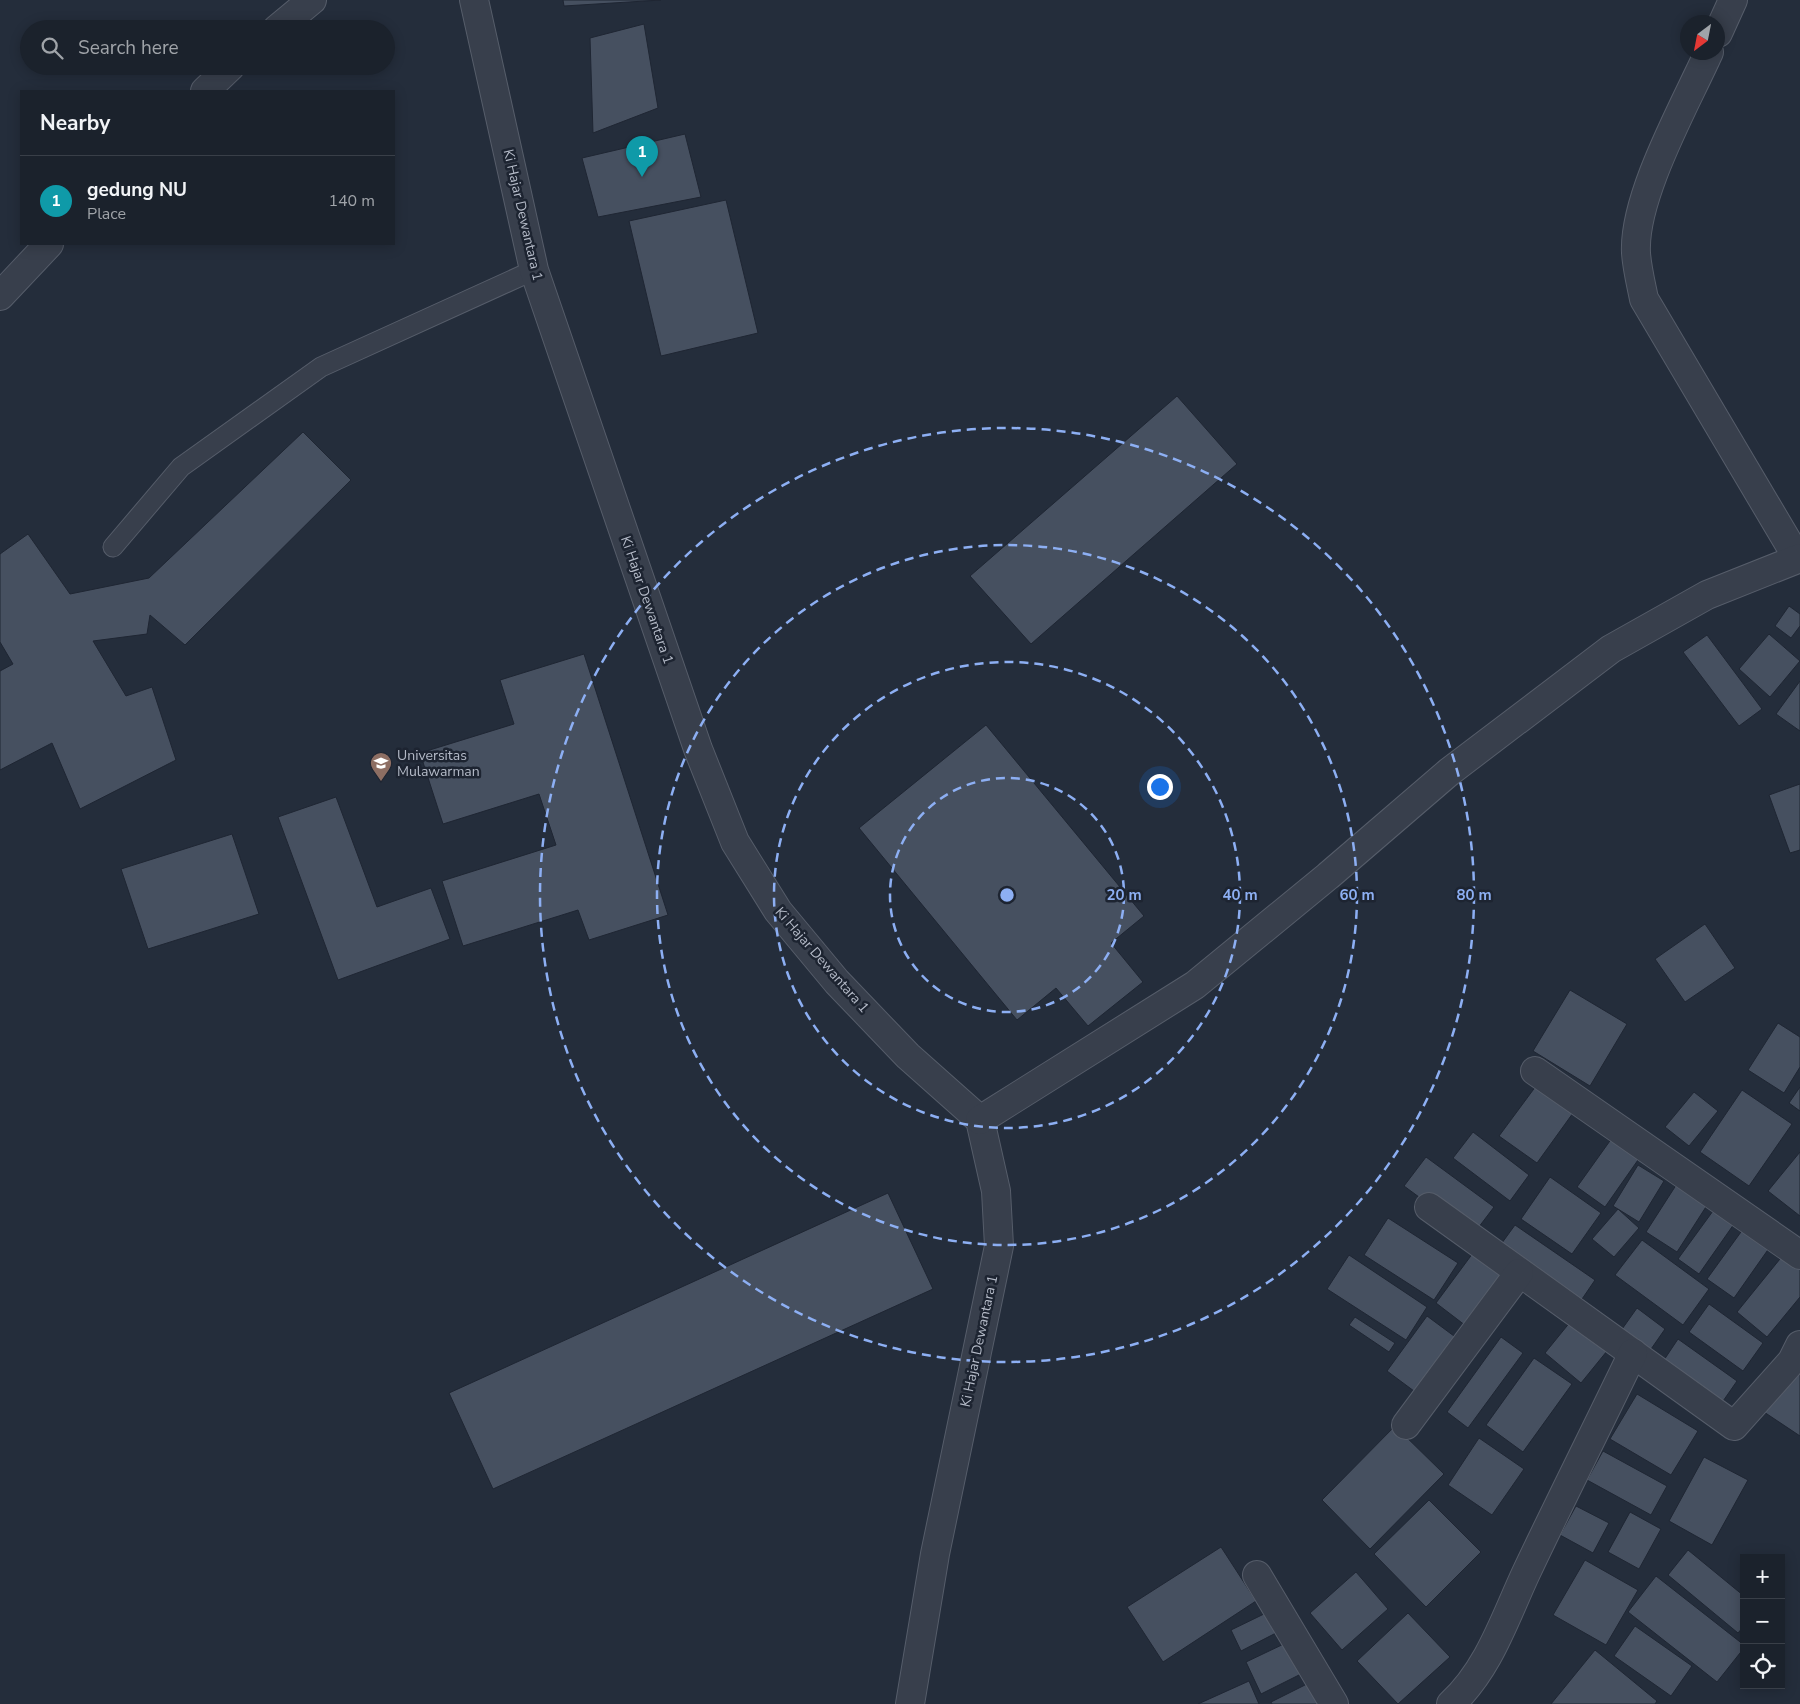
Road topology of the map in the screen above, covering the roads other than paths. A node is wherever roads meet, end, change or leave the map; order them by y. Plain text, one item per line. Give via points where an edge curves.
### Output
1 (312, 0) edge
2 (474, 0) edge
3 (1733, 0) edge
4 (1725, 18) edge
5 (288, 20) edge
6 (1705, 60) edge
7 (221, 75) edge
8 (205, 90) edge
9 (48, 245) edge
10 (534, 270) junction
11 (0, 296) edge
12 (112, 547) dead end
13 (1799, 558) edge
14 (1534, 1072) dead end
15 (980, 1120) junction
16 (1429, 1207) dead end
17 (1800, 1255) edge
18 (1519, 1272) junction
19 (1800, 1345) edge
20 (1633, 1353) junction
21 (1406, 1425) dead end
22 (1257, 1575) dead end
23 (910, 1704) edge
24 (1334, 1704) edge
25 (1451, 1704) edge

1 - 5 street
2 - 10 street, Ki Hajar Dewantara 1
3 - 4 street
6 - 13 street via 1656,167 1640,213 1636,252 1644,299
7 - 8 street
9 - 11 street
10 - 12 lane via 321,367 181,468
10 - 15 street, Ki Hajar Dewantara 1 via 698,749 735,842 778,911 837,982 908,1056
13 - 15 street via 1707,595 1611,650 1449,772 1195,985
14 - 17 street
15 - 23 street, Ki Hajar Dewantara 1 via 996,1191 999,1246 936,1554
16 - 18 street
18 - 20 street
18 - 21 street
19 - 20 street via 1792,1361 1734,1426
20 - 25 street via 1501,1633 1467,1689
22 - 24 street

